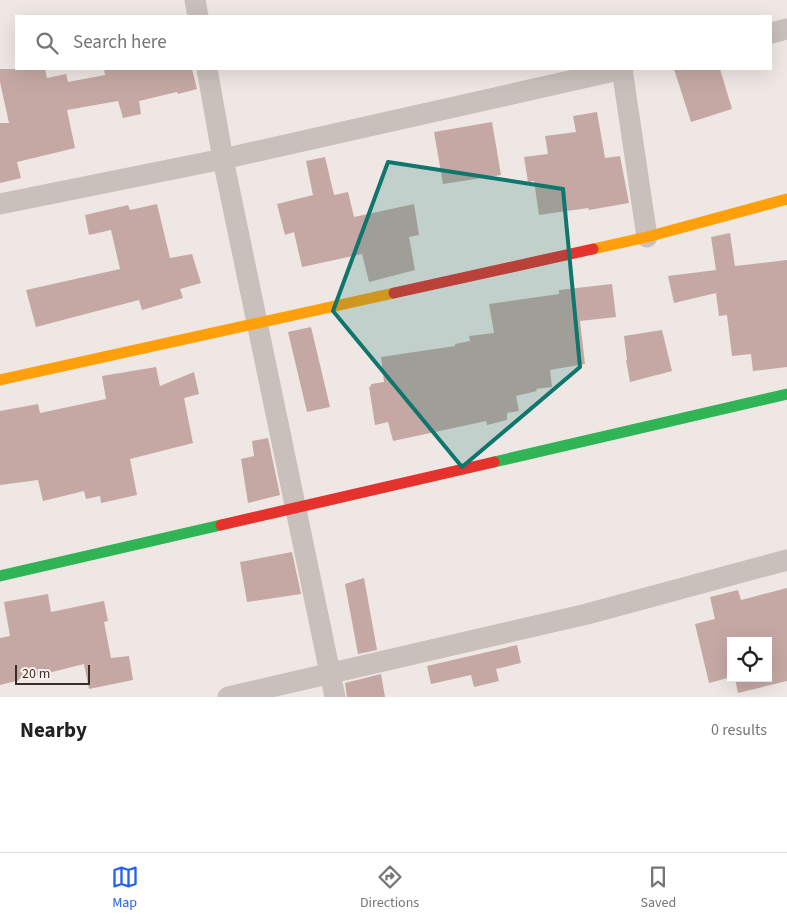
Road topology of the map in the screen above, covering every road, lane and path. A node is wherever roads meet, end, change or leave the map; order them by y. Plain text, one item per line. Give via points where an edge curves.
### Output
1 (195, 0) edge
2 (198, 15) edge
3 (787, 30) edge
4 (772, 33) edge
5 (208, 70) edge
6 (618, 70) edge
7 (622, 70) edge
8 (223, 159) junction
9 (787, 200) edge
10 (0, 204) edge
11 (647, 237) junction
12 (258, 322) junction
13 (0, 380) edge
14 (787, 394) edge
15 (297, 508) junction
16 (787, 560) edge
17 (0, 576) edge
18 (331, 674) junction
19 (228, 697) edge
20 (335, 697) edge

1 - 2 street
3 - 4 street
5 - 8 street
6 - 8 street
7 - 11 street
8 - 10 street
8 - 12 street
9 - 11 street
11 - 12 street
12 - 13 street
12 - 15 street
14 - 15 street
15 - 17 street
15 - 18 street
16 - 18 street via 587,614
18 - 19 street
18 - 20 street

